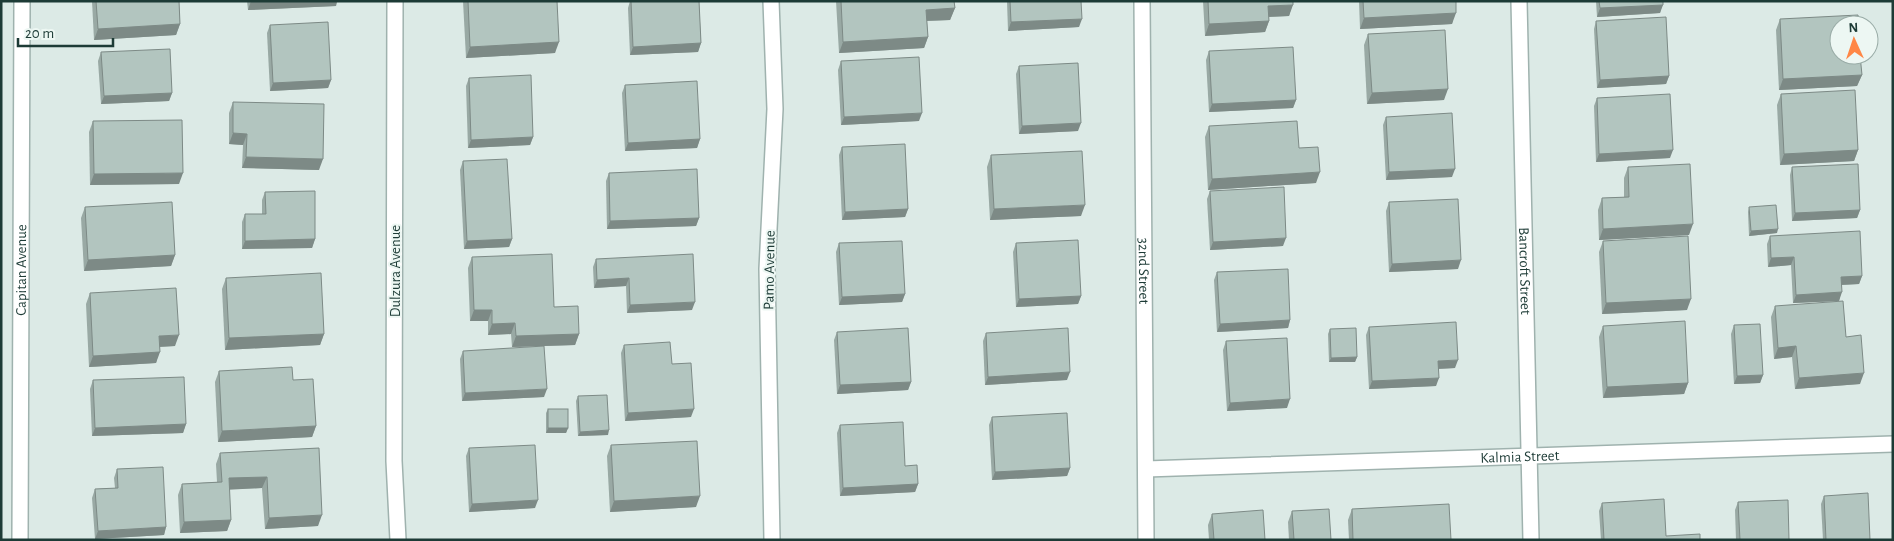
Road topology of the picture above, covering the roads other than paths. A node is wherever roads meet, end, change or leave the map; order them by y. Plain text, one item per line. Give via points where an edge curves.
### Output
1 (22, 1) edge
2 (395, 1) edge
3 (771, 1) edge
4 (1142, 1) edge
5 (1519, 1) edge
6 (1893, 444) edge
7 (1530, 456) junction
8 (1146, 468) junction
9 (20, 540) edge
10 (398, 540) edge
11 (772, 540) edge
12 (1146, 540) edge
13 (1531, 540) edge

1 - 9 street, Capitan Avenue
2 - 10 street, Dulzura Avenue via 394,461
3 - 11 street, Pamo Avenue via 775,110 767,269
4 - 8 street, 32nd Street
5 - 7 street, Bancroft Street
6 - 7 street, Kalmia Street
7 - 8 street, Kalmia Street
7 - 13 street, Bancroft Street
8 - 12 street, 32nd Street

